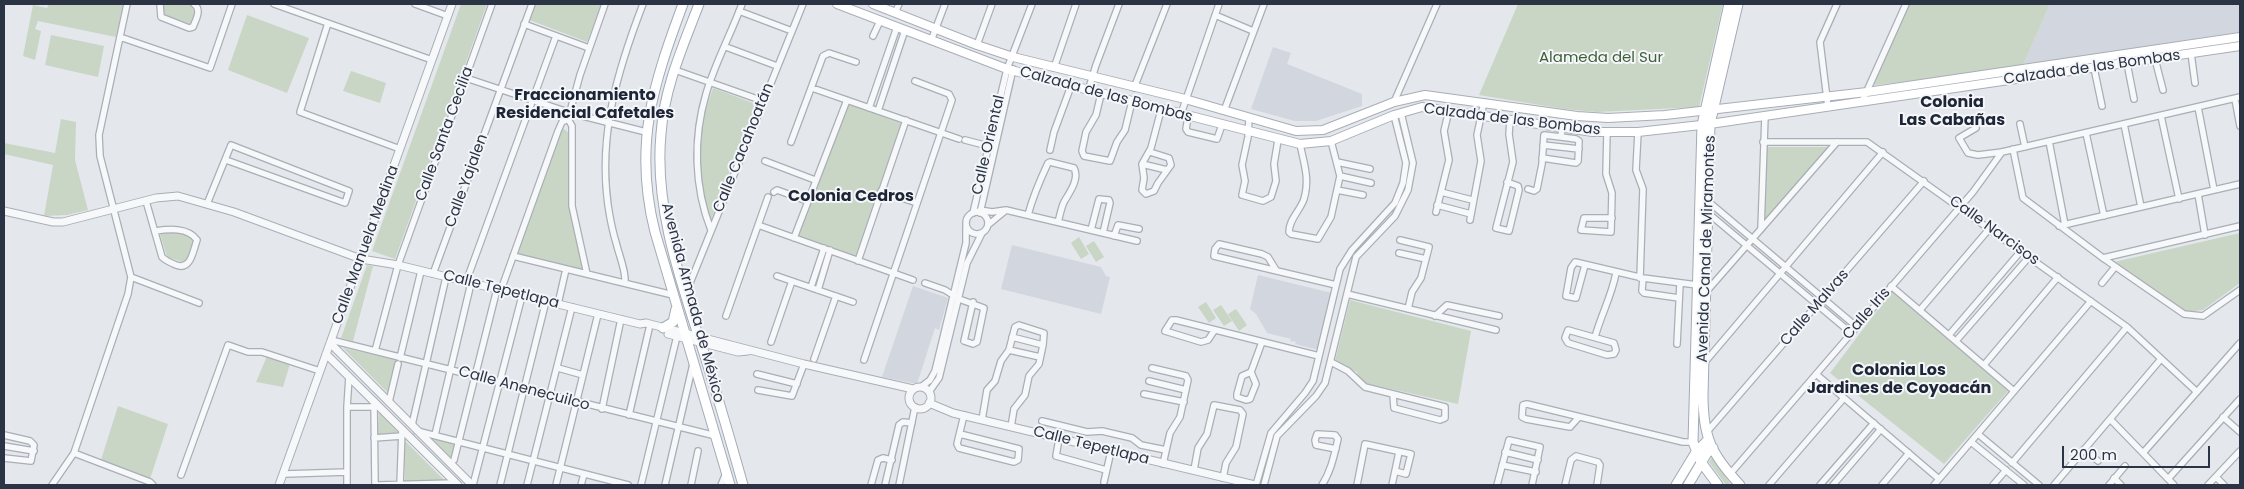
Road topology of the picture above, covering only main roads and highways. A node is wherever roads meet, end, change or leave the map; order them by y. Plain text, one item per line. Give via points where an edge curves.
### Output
1 (683, 4) edge
2 (699, 4) edge
3 (837, 4) edge
4 (873, 4) edge
5 (1729, 4) edge
6 (1738, 4) edge
7 (853, 7) edge
8 (2240, 37) edge
9 (2240, 46) edge
10 (1826, 96) junction
11 (1814, 109) junction
12 (1709, 111) junction
13 (1622, 117) junction
14 (1706, 125) junction
15 (1623, 133) junction
16 (676, 306) junction
17 (663, 328) road end
18 (1707, 436) junction
19 (1713, 448) junction
20 (1696, 452) junction
21 (1701, 462) junction
22 (730, 485) edge
23 (743, 485) edge
24 (1676, 485) edge
25 (1688, 485) edge
26 (1718, 485) edge
27 (1740, 485) edge

1 - 16 main road, Avenida Armada de México via 654,86 646,132 645,171 650,212
2 - 23 main road, Avenida Armada de México via 663,112 660,179 665,214 686,293
3 - 7 main road, Calzada de las Bombas
4 - 13 main road, Calzada de las Bombas via 1013,57 1185,99 1296,131 1323,130 1394,102 1425,95 1577,116
5 - 12 main road, Avenida Canal de Miramontes
6 - 12 main road, Avenida Canal de Miramontes
7 - 15 main road, Calzada de las Bombas via 880,21 1010,70 1300,144 1331,141 1422,107 1562,128
8 - 10 main road, Calzada de las Bombas
9 - 11 main road, Calzada de las Bombas
10 - 11 main road
10 - 12 main road, Calzada de las Bombas
11 - 14 main road, Calzada de las Bombas
12 - 13 main road, Calzada de las Bombas
12 - 14 main road, Avenida Canal de Miramontes
13 - 15 main road
14 - 15 main road, Calzada de las Bombas
14 - 18 main road, Avenida Canal de Miramontes via 1708,213 1703,421
14 - 20 main road, Avenida Canal de Miramontes via 1697,285 1693,442
16 - 17 main road via 673,322
16 - 22 main road, Avenida Armada de México via 682,336 694,359
18 - 19 main road, Avenida Canal de Miramontes
18 - 20 main road
19 - 21 main road
19 - 27 main road, Avenida Canal de Miramontes via 1723,467
20 - 21 main road, Avenida Canal de Miramontes
20 - 24 main road
21 - 25 main road
21 - 26 main road, Avenida Canal de Miramontes

